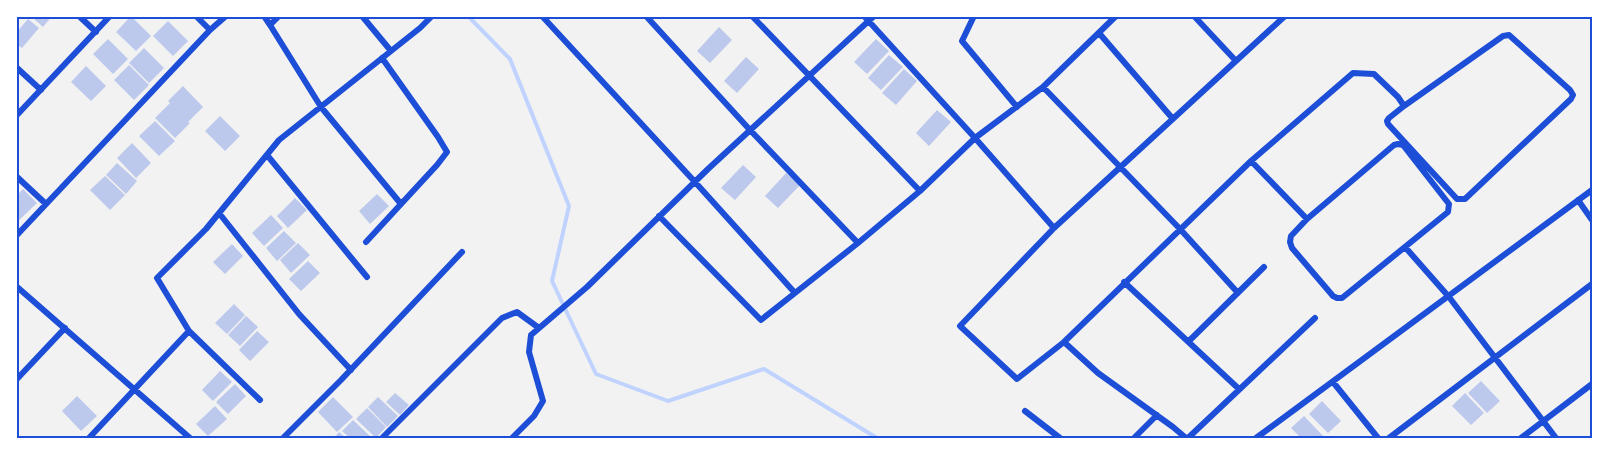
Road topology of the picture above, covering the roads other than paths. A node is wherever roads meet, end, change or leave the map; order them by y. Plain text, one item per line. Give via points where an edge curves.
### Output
1 (79, 16) edge
2 (110, 16) edge
3 (196, 16) edge
4 (226, 16) edge
5 (264, 16) edge
6 (279, 16) edge
7 (362, 16) edge
8 (432, 16) edge
9 (542, 16) edge
10 (646, 16) edge
11 (752, 16) edge
12 (974, 16) edge
13 (1116, 16) edge
14 (1194, 16) edge
15 (1285, 16) edge
16 (869, 18) edge
17 (270, 25) junction
18 (210, 30) junction
19 (96, 32) junction
20 (1099, 33) junction
21 (391, 51) junction
22 (382, 58) junction
23 (1236, 61) junction
24 (16, 67) edge
25 (810, 75) junction
26 (1043, 87) junction
27 (41, 90) junction
28 (1404, 106) junction
29 (321, 107) junction
30 (1017, 107) junction
31 (16, 116) edge
32 (1173, 119) junction
33 (750, 130) junction
34 (975, 138) junction
35 (267, 155) junction
36 (1251, 161) junction
37 (1119, 167) junction
38 (16, 176) edge
39 (694, 182) junction
40 (1593, 190) edge
41 (920, 191) junction
42 (1578, 200) junction
43 (46, 204) junction
44 (401, 204) junction
45 (219, 213) junction
46 (659, 216) junction
47 (1307, 219) junction
48 (1593, 220) edge
49 (1054, 228) junction
50 (1180, 229) junction
51 (16, 236) edge
52 (366, 242) dead end
53 (858, 243) junction
54 (1405, 247) junction
55 (462, 252) dead end
56 (1264, 267) dead end
57 (367, 277) dead end
58 (1124, 282) junction
59 (1593, 284) edge
60 (16, 286) edge
61 (1238, 292) junction
62 (795, 293) junction
63 (1449, 297) junction
64 (1316, 318) dead end
65 (65, 328) junction
66 (538, 328) junction
67 (189, 331) junction
68 (1189, 341) junction
69 (1064, 342) junction
70 (1495, 358) junction
71 (351, 370) junction
72 (16, 380) edge
73 (1333, 382) junction
74 (1593, 384) edge
75 (1239, 389) junction
76 (135, 390) junction
77 (260, 400) dead end
78 (1025, 411) dead end
79 (1157, 415) junction
80 (1543, 422) junction
81 (89, 438) edge
82 (190, 438) edge
83 (283, 438) edge
84 (382, 438) edge
85 (512, 438) edge
86 (1060, 438) edge
87 (1134, 438) edge
88 (1187, 438) edge
89 (1256, 438) edge
90 (1378, 438) edge
91 (1389, 438) edge
92 (1521, 438) edge
93 (1556, 438) edge

1 - 19 street
2 - 19 street
3 - 18 street
4 - 18 street
5 - 17 street
6 - 17 street
7 - 21 street
8 - 21 street
9 - 39 street
10 - 33 street
11 - 25 street
12 - 30 street via 962,42
13 - 20 street
14 - 23 street
15 - 23 street
16 - 25 street
16 - 34 street
17 - 29 street
18 - 43 street
19 - 27 street
20 - 26 street
20 - 32 street
21 - 22 street
22 - 29 street
22 - 44 street via 447,152
23 - 32 street
24 - 27 street
25 - 33 street
25 - 41 street
26 - 30 street
26 - 37 street
27 - 31 street
28 - 28 street via 1389,118 1388,124 1457,199 1465,199 1573,95 1509,35
28 - 36 street via 1374,74 1353,73
29 - 35 street via 279,140
29 - 44 street
30 - 34 street
32 - 37 street
33 - 39 street
33 - 53 street
34 - 41 street
34 - 49 street
35 - 45 street
35 - 57 street
36 - 47 street
36 - 50 street
37 - 49 street
37 - 50 street
38 - 43 street
39 - 46 street
39 - 62 street
40 - 42 street
41 - 53 street
42 - 48 street
42 - 63 street
43 - 51 street
44 - 52 street
45 - 67 street via 157,278
45 - 71 street
46 - 62 street via 761,320
46 - 66 street via 587,287
47 - 54 street via 1292,236 1292,248 1337,298
47 - 54 street via 1394,145 1403,145 1450,208
49 - 69 street via 960,326 1017,380
50 - 58 street
50 - 61 street
53 - 62 street
54 - 63 street
55 - 71 street
56 - 61 street
58 - 68 street
58 - 69 street
59 - 70 street
60 - 65 street
61 - 68 street
63 - 70 street
63 - 73 street
64 - 75 street
65 - 72 street
65 - 76 street
66 - 84 street via 517,312 502,318
66 - 85 street via 531,335 529,352 543,401
67 - 76 street
67 - 77 street
68 - 75 street
69 - 79 street
70 - 80 street
70 - 91 street
71 - 83 street
73 - 89 street
73 - 90 street
74 - 80 street
75 - 88 street
76 - 81 street
76 - 82 street
78 - 86 street
79 - 87 street
79 - 88 street
80 - 92 street
80 - 93 street

